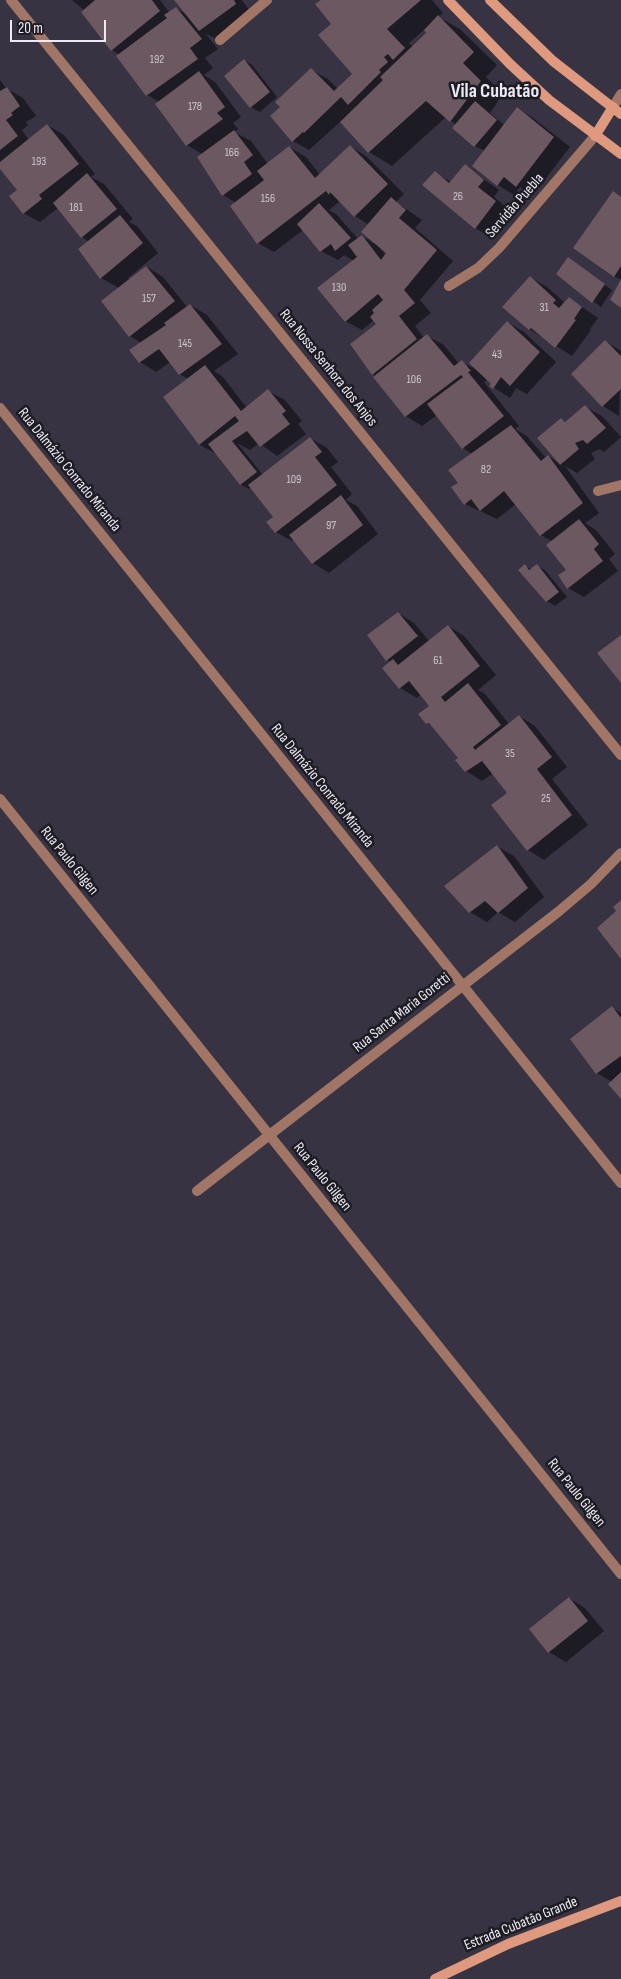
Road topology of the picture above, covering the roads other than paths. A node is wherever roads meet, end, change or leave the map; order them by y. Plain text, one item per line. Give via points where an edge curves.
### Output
1 (11, 0) edge
2 (267, 0) edge
3 (448, 0) edge
4 (490, 0) edge
5 (220, 40) dead end
6 (621, 94) edge
7 (617, 110) edge
8 (595, 136) junction
9 (621, 154) edge
10 (449, 286) dead end
11 (0, 408) edge
12 (621, 485) edge
13 (598, 491) dead end
14 (621, 755) edge
15 (0, 799) edge
16 (621, 853) edge
17 (462, 985) junction
18 (269, 1135) junction
19 (621, 1183) edge
20 (197, 1191) dead end
21 (621, 1574) edge
22 (621, 1901) edge
23 (435, 1979) edge

1 - 14 street, Rua Nossa Senhora dos Anjos
2 - 5 street
3 - 8 street via 542,94
4 - 7 street via 553,61
6 - 7 street
7 - 8 street
8 - 9 street
8 - 10 street, Servidão Puebla via 499,248 478,268
11 - 17 street, Rua Dalmázio Conrado Miranda
12 - 13 street
15 - 18 street, Rua Paulo Gilgen
16 - 17 street, Rua Santa Maria Goretti via 558,912
17 - 18 street, Rua Santa Maria Goretti
17 - 19 street, Rua Dalmázio Conrado Miranda
18 - 20 street, Rua Santa Maria Goretti
18 - 21 street, Rua Paulo Gilgen
22 - 23 street, Estrada Cubatão Grande via 508,1944

